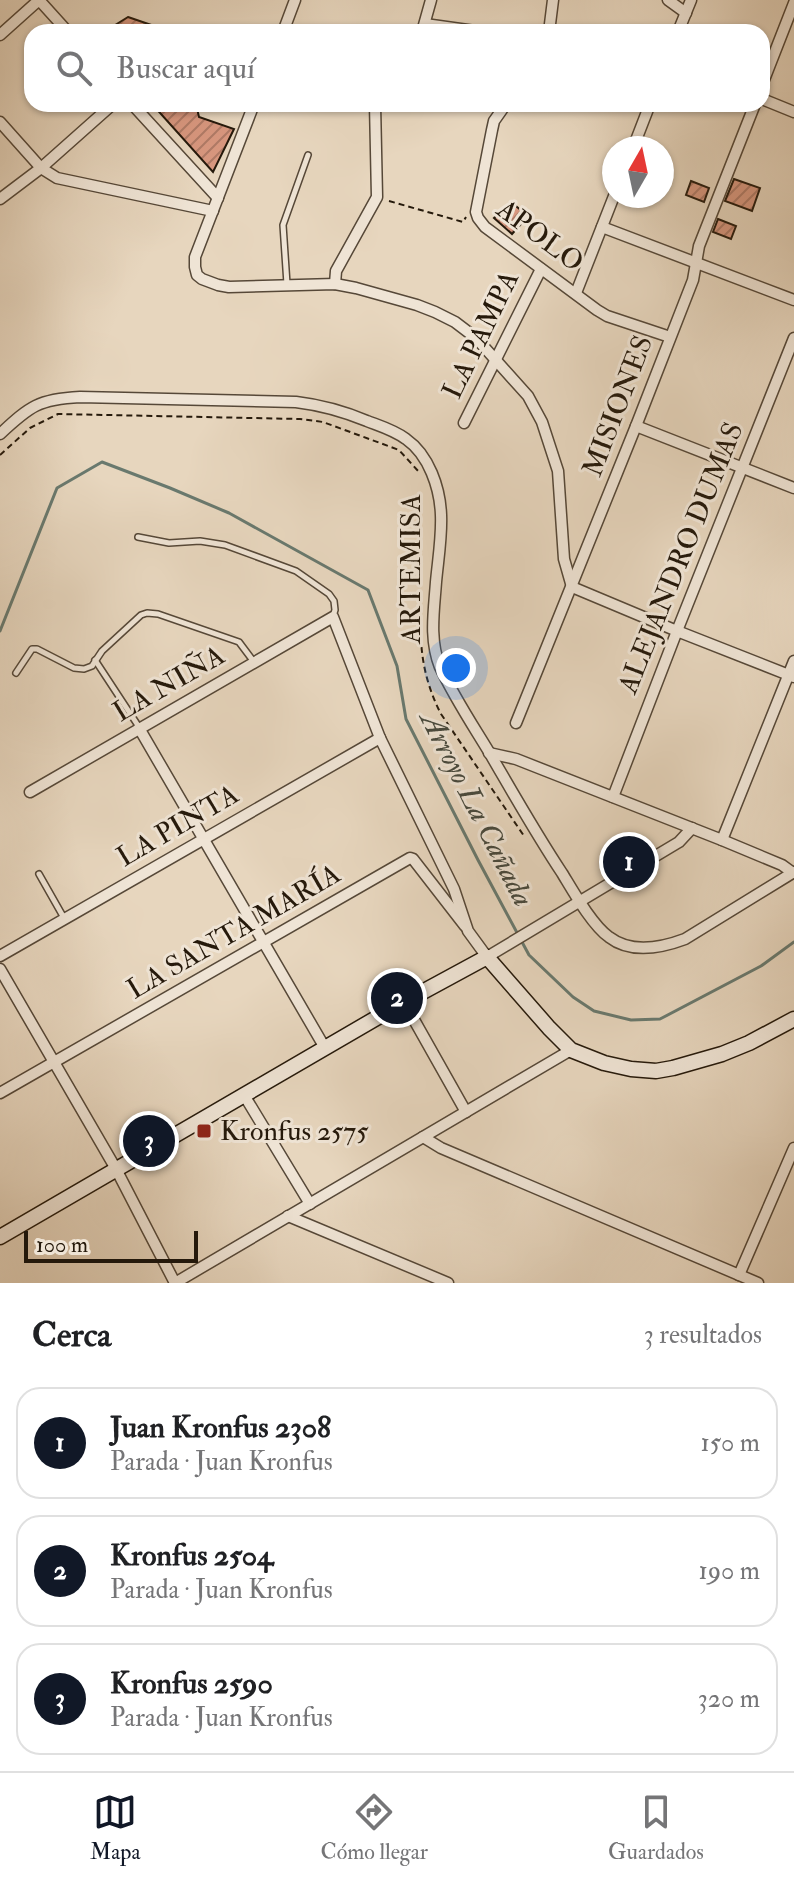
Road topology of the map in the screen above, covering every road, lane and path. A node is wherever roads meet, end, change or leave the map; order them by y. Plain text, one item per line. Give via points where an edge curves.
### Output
1 (39, 0) edge
2 (295, 0) edge
3 (431, 0) edge
4 (553, 0) edge
5 (668, 0) edge
6 (691, 0) edge
7 (794, 3) edge
8 (686, 13) junction
9 (61, 24) edge
10 (286, 24) edge
11 (425, 24) edge
12 (550, 24) edge
13 (681, 24) edge
14 (0, 35) edge
15 (770, 64) edge
16 (770, 102) edge
17 (104, 112) edge
18 (139, 112) edge
19 (251, 112) edge
20 (375, 112) edge
21 (500, 112) edge
22 (647, 112) edge
23 (752, 112) edge
24 (794, 112) edge
25 (0, 122) edge
26 (638, 136) edge
27 (308, 155) dead end
28 (41, 168) junction
29 (377, 197) junction
30 (218, 198) junction
31 (0, 199) edge
32 (609, 208) edge
33 (213, 211) junction
34 (478, 218) junction
35 (602, 227) junction
36 (695, 264) junction
37 (541, 269) junction
38 (335, 284) junction
39 (287, 285) junction
40 (576, 293) junction
41 (794, 300) edge
42 (670, 337) junction
43 (794, 338) edge
44 (495, 359) junction
45 (464, 423) dead end
46 (636, 426) junction
47 (0, 434) edge
48 (0, 455) edge
49 (743, 467) junction
50 (421, 474) dead end
51 (794, 488) edge
52 (138, 537) dead end
53 (572, 587) junction
54 (333, 617) junction
55 (422, 623) dead end
56 (677, 631) junction
57 (95, 660) junction
58 (794, 661) edge
59 (254, 663) junction
60 (16, 673) dead end
61 (791, 676) edge
62 (516, 723) dead end
63 (139, 728) junction
64 (380, 738) junction
65 (489, 753) junction
66 (30, 792) dead end
67 (613, 797) junction
68 (692, 828) junction
69 (525, 837) dead end
70 (204, 839) junction
71 (722, 840) junction
72 (793, 872) edge
73 (39, 874) dead end
74 (580, 902) junction
75 (65, 919) junction
76 (468, 931) junction
77 (264, 943) junction
78 (0, 956) edge
79 (487, 957) junction
80 (0, 969) edge
81 (404, 1002) junction
82 (794, 1019) edge
83 (325, 1048) junction
84 (571, 1050) junction
85 (54, 1063) junction
86 (0, 1093) edge
87 (244, 1095) junction
88 (466, 1112) junction
89 (423, 1137) junction
90 (794, 1148) edge
91 (116, 1169) junction
92 (310, 1204) junction
93 (288, 1216) junction
94 (0, 1237) edge
95 (739, 1275) junction
96 (175, 1283) edge
97 (448, 1283) edge
98 (758, 1283) edge

1 - 9 street
1 - 14 street
2 - 10 street
3 - 11 street
4 - 12 street
5 - 8 street
6 - 8 street
7 - 15 street
8 - 13 street
16 - 24 street
17 - 28 street
18 - 30 street
19 - 30 street
20 - 29 street
21 - 34 street via 492,130
22 - 26 street
23 - 36 street, MISIONES
25 - 28 street
27 - 39 lane via 283,221
28 - 31 street
28 - 33 street via 57,178
29 - 34 path, APOLO via 463,222 466,216
29 - 38 street via 336,271
30 - 33 street
32 - 35 street
33 - 39 street via 195,257 197,275 229,287
34 - 37 street, APOLO
35 - 36 street
35 - 40 street
36 - 41 street
36 - 42 street, MISIONES
37 - 40 street, APOLO
37 - 44 street, LA PAMPA
38 - 39 street
38 - 44 street via 435,312 476,338
40 - 42 street, APOLO via 607,316
42 - 46 street, MISIONES
43 - 49 street, ALEJANDRO DUMAS
44 - 45 street, LA PAMPA
44 - 53 street via 528,396 542,422 558,471 564,559
46 - 49 street
46 - 53 street, MISIONES
47 - 65 street, ARTEMISA via 32,406 80,397 322,405 407,439 430,469 441,513 435,656
48 - 50 path via 30,428 58,414 300,419 323,422 399,450
49 - 51 street
49 - 56 street, ALEJANDRO DUMAS
52 - 54 lane via 225,545 296,571 329,594
53 - 56 street
53 - 62 street, MISIONES
54 - 59 street, LA NIÑA
54 - 64 street
55 - 69 path via 421,655 434,700
56 - 61 street
56 - 67 street, ALEJANDRO DUMAS
57 - 59 lane via 147,613 239,642
57 - 60 lane via 92,666 74,668 32,649
57 - 63 lane
58 - 61 street
59 - 63 street, LA NIÑA
61 - 71 street
63 - 66 street, LA NIÑA
63 - 70 street
64 - 70 street, LA PINTA
64 - 76 street via 454,889
65 - 67 street
65 - 74 street, ARTEMISA
67 - 68 street
68 - 71 street
68 - 74 street via 679,842
70 - 75 street, LA PINTA
70 - 77 street
71 - 72 street
72 - 74 street, ARTEMISA via 685,939 663,946 634,948 610,939
73 - 75 lane
74 - 79 street
75 - 78 street, LA PINTA
76 - 77 street, LA SANTA MARÍA via 410,858
76 - 79 street
77 - 83 street
77 - 85 street, LA SANTA MARÍA
79 - 81 main road
79 - 84 main road
80 - 85 street
81 - 83 main road
81 - 88 street
82 - 84 main road via 722,1054 656,1071 604,1063
83 - 87 main road
84 - 88 street
85 - 86 street, LA SANTA MARÍA
85 - 91 street
87 - 91 main road
87 - 92 street
88 - 89 street
89 - 92 street
89 - 95 street
90 - 95 street
91 - 94 main road
91 - 96 street
92 - 93 street
93 - 96 street
93 - 97 street
95 - 98 street

